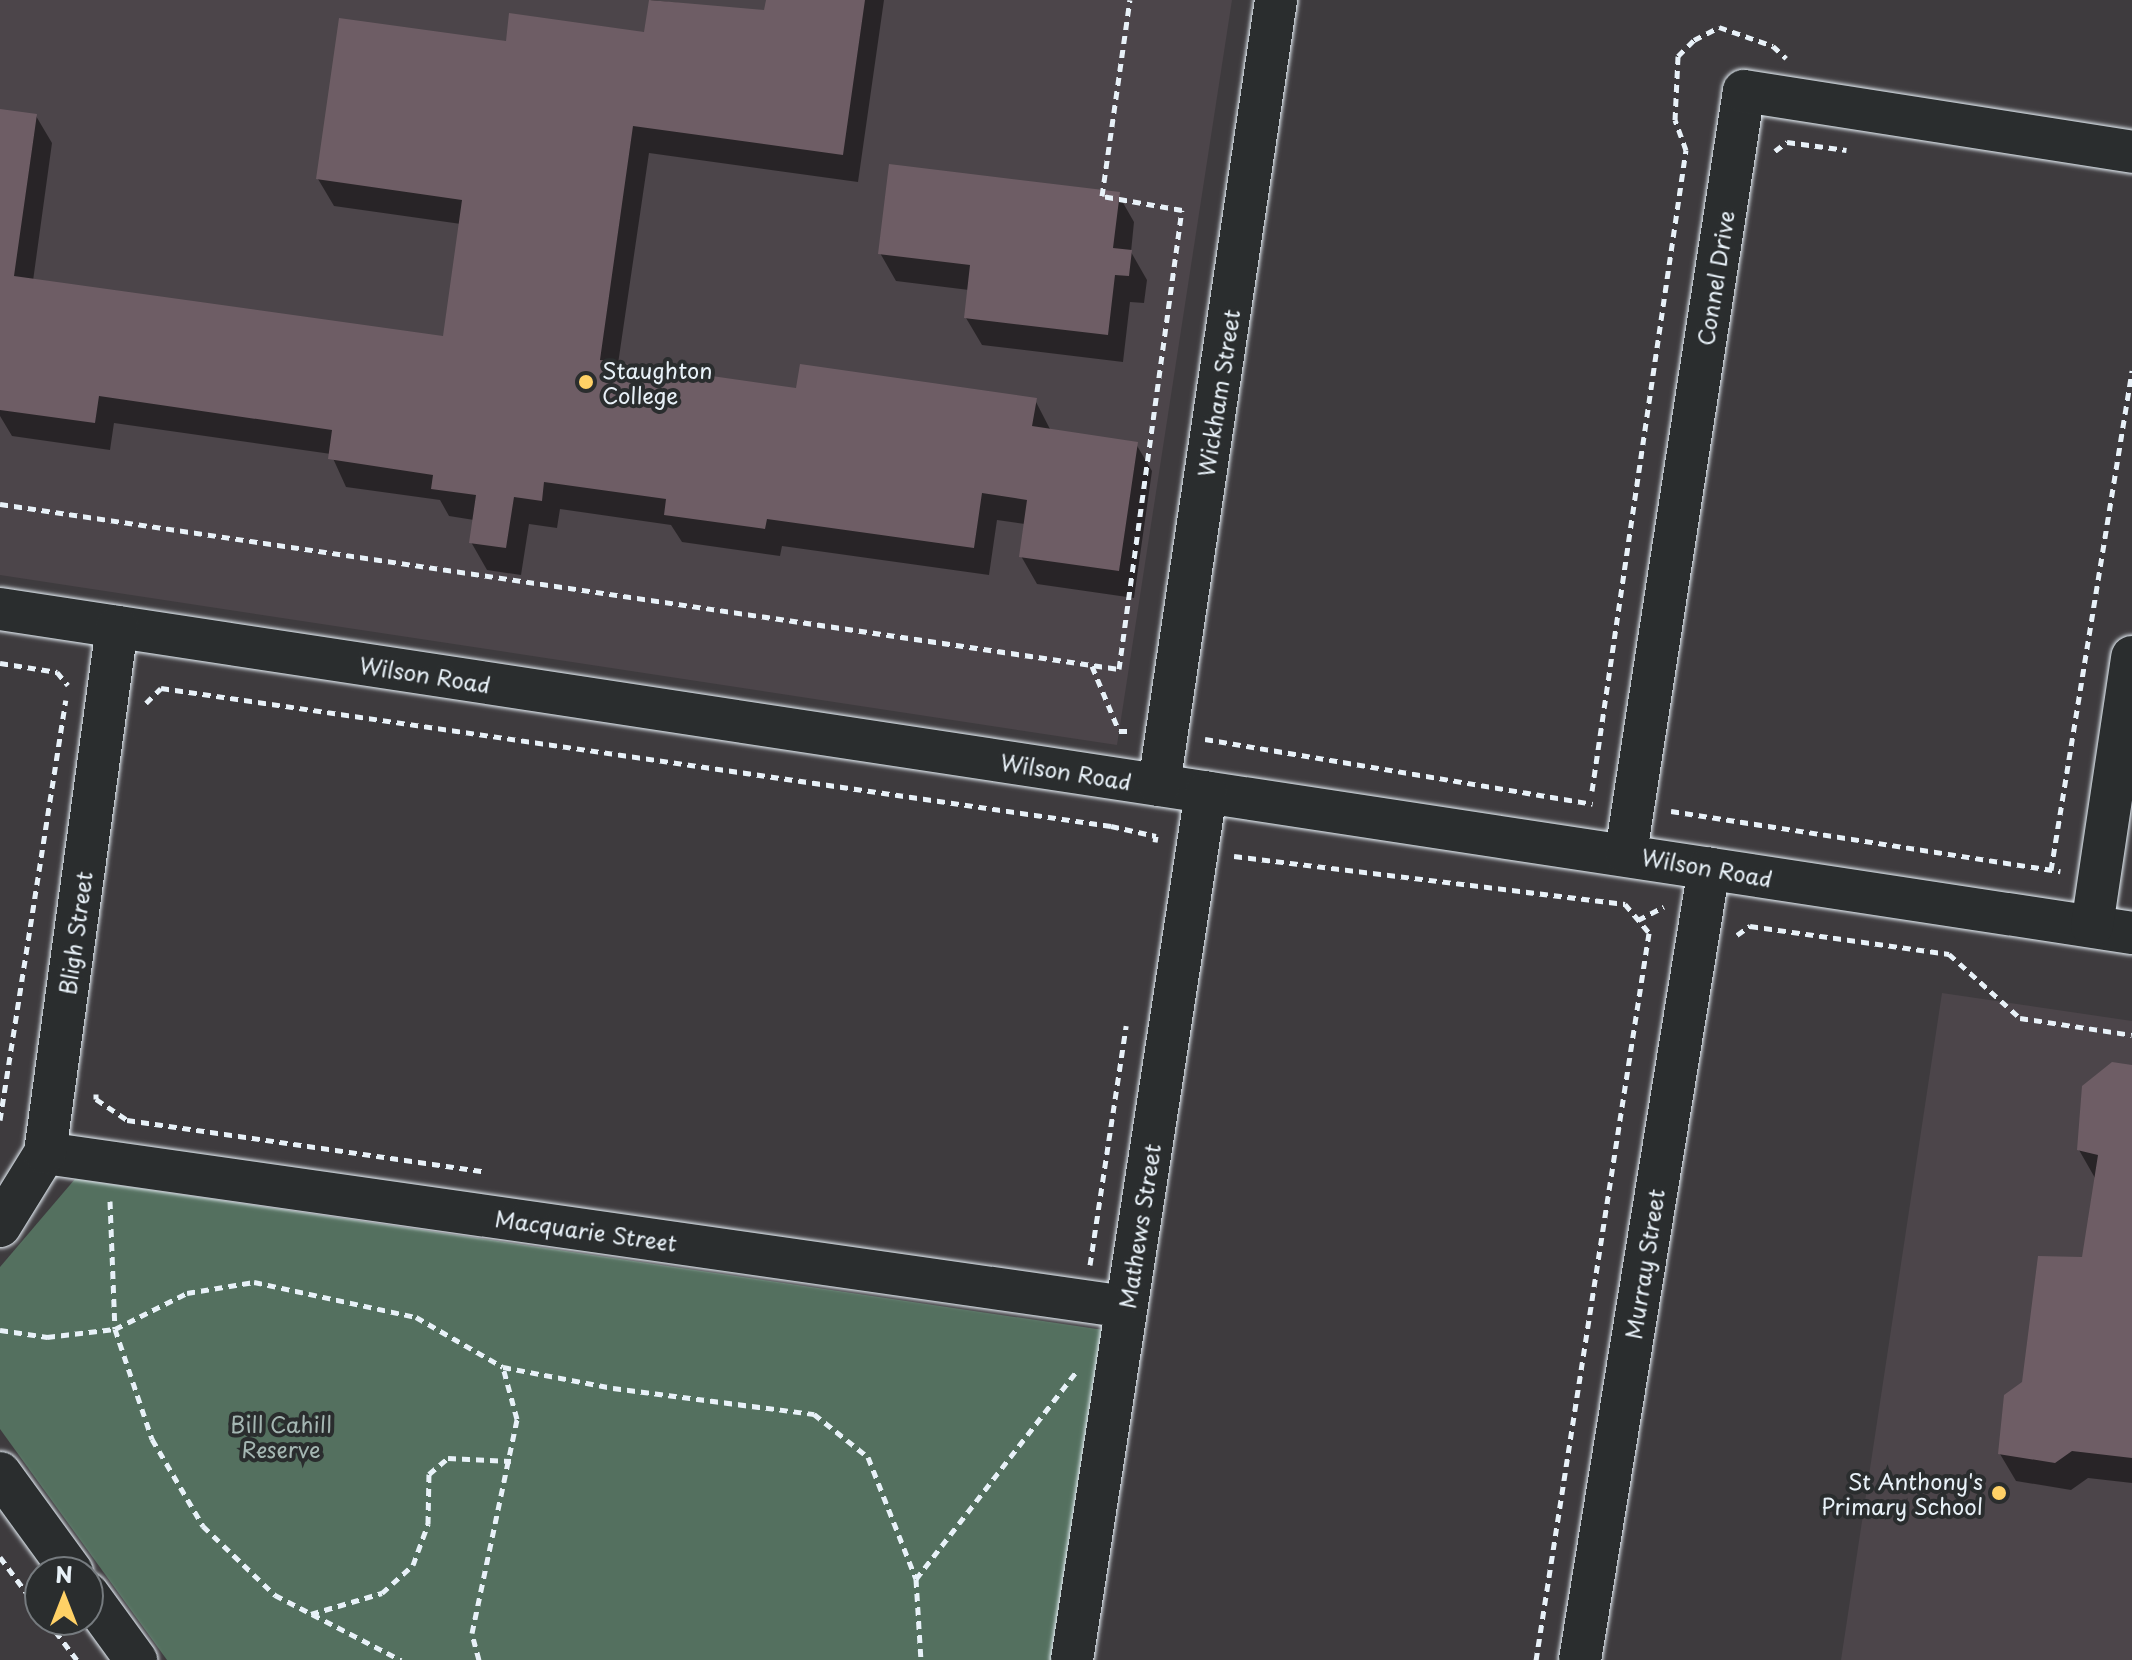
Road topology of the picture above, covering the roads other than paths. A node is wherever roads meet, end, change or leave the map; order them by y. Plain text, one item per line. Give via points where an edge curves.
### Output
1 (1276, 0) edge
2 (2132, 152) edge
3 (0, 609) edge
4 (117, 627) junction
5 (2132, 657) edge
6 (1159, 785) junction
7 (1206, 792) junction
8 (1626, 853) junction
9 (1709, 868) junction
10 (2112, 930) edge
11 (45, 1153) junction
12 (0, 1226) edge
13 (1126, 1307) junction
14 (0, 1473) edge
15 (60, 1556) edge
16 (104, 1616) edge
17 (136, 1660) edge
18 (1072, 1660) edge
19 (1580, 1660) edge

1 - 6 street, Wickham Street
2 - 8 street, Connel Drive via 1744,91
3 - 4 street, Wilson Road
4 - 6 street, Wilson Road
4 - 11 street, Bligh Street via 126,700
5 - 10 street
6 - 7 street, Wilson Road
7 - 8 street, Wilson Road
7 - 13 street, Mathews Street
8 - 9 street, Wilson Road
9 - 10 street, Wilson Road
9 - 19 street, Murray Street
11 - 12 street, Bligh Street
11 - 13 street, Macquarie Street
13 - 18 street, Mathews Street
14 - 15 street
16 - 17 street

